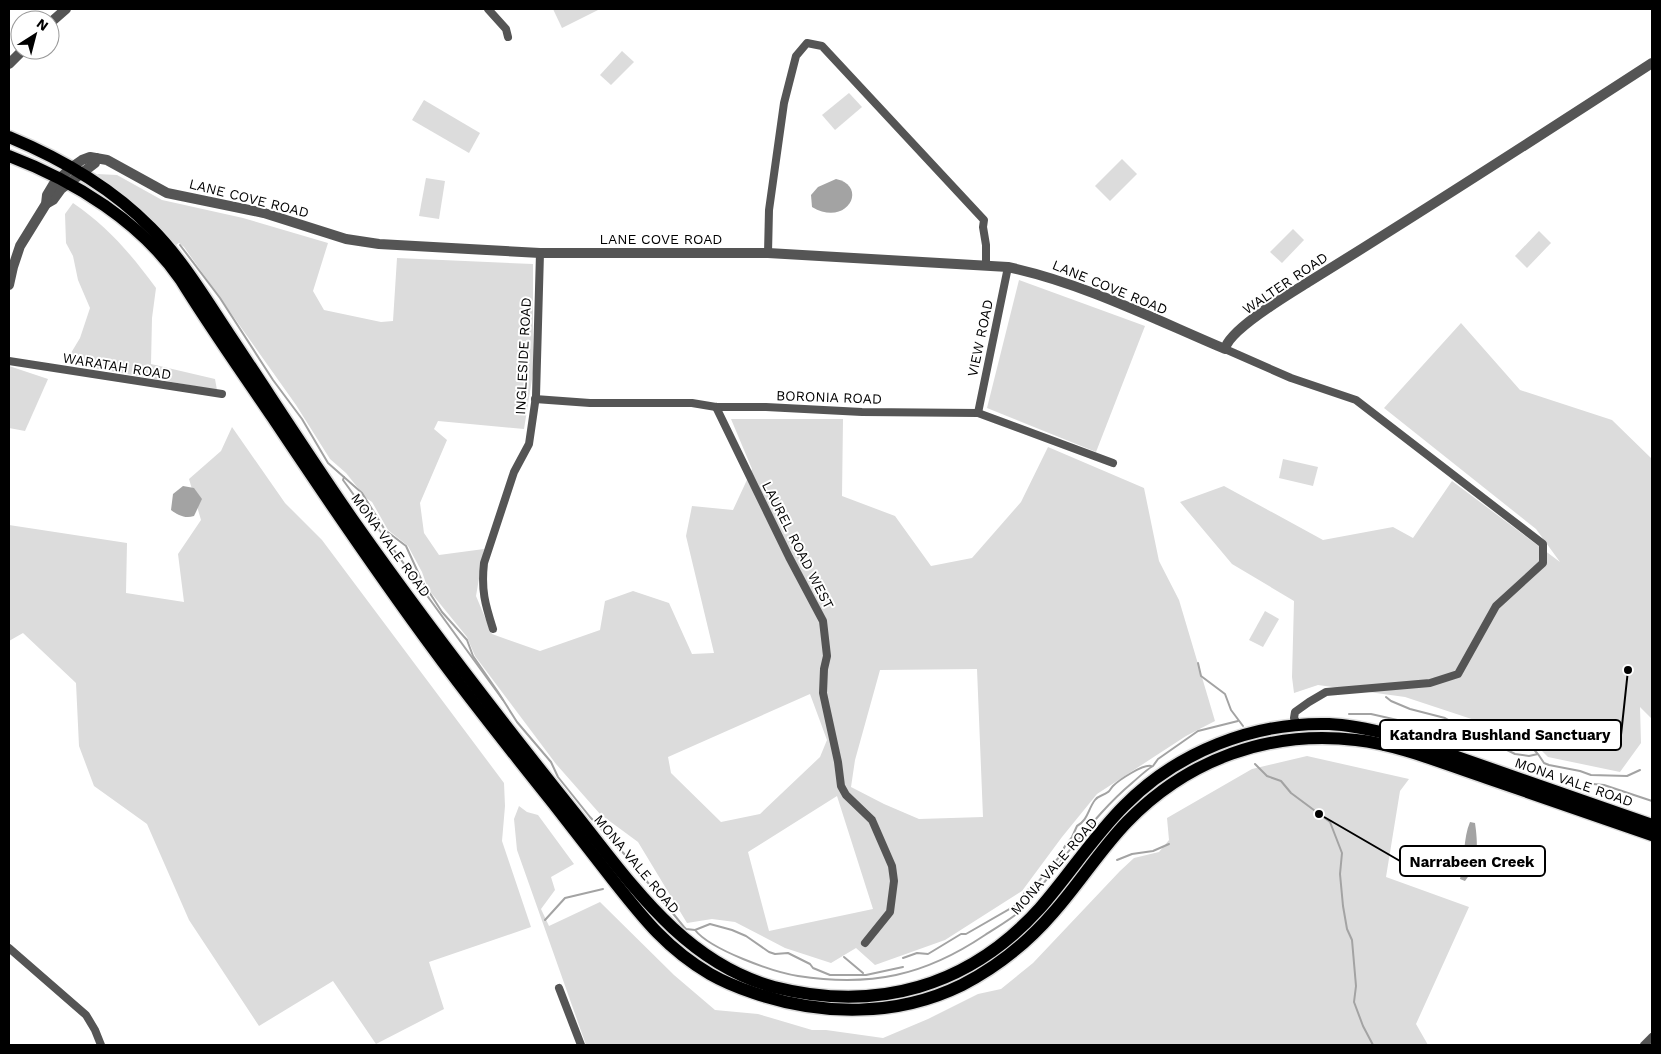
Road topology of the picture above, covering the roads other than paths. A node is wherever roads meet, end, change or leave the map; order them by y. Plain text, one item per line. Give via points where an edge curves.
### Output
1 (488, 9) edge
2 (508, 37) dead end
3 (1652, 63) edge
4 (9, 137) edge
5 (9, 156) edge
6 (77, 170) junction
7 (63, 181) junction
8 (540, 253) junction
9 (768, 253) junction
10 (986, 266) junction
11 (1008, 268) junction
12 (9, 285) edge
13 (1225, 349) junction
14 (9, 361) edge
15 (222, 394) dead end
16 (535, 400) junction
17 (716, 407) junction
18 (978, 413) junction
19 (1113, 463) dead end
20 (493, 629) dead end
21 (1298, 725) junction
22 (1652, 825) edge
23 (1652, 835) edge
24 (865, 943) dead end
25 (9, 948) edge
26 (558, 988) dead end
27 (101, 1045) edge
28 (581, 1045) edge

1 - 2 street via 506,29
3 - 13 street, WALTER ROAD via 1265,309 1230,338
4 - 6 highway, MONA VALE ROAD
5 - 7 highway, MONA VALE ROAD
6 - 7 street, LANE COVE ROAD
6 - 8 street, LANE COVE ROAD via 95,163 96,158 103,158 167,192 264,213 346,239 379,244
6 - 21 highway, MONA VALE ROAD via 124,203 165,242 356,524 497,717 640,894 680,936 727,969 768,985 810,995 848,997 882,996 928,984 968,968 1006,942 1039,910 1123,807 1178,762 1254,732
7 - 12 street, LANE COVE ROAD via 61,189 46,204 22,241
7 - 23 highway, MONA VALE ROAD via 122,218 166,260 436,654 539,786 653,930 688,960 735,986 783,1002 844,1010 902,1006 962,985 1017,949 1052,914 1122,827 1166,786 1196,768 1230,754 1304,738 1355,740 1416,754
8 - 9 street, LANE COVE ROAD
8 - 16 street, INGLESIDE ROAD
9 - 10 street, LANE COVE ROAD
9 - 10 street via 769,210 784,104 796,56 807,44 822,46 984,220
10 - 11 street, LANE COVE ROAD
11 - 13 street, LANE COVE ROAD via 1041,274 1073,285
11 - 18 street, VIEW ROAD
13 - 21 street via 1291,378 1356,400 1542,544 1543,563 1496,606 1458,674 1430,683 1326,692 1295,712
14 - 15 street, WARATAH ROAD
16 - 17 street, BORONIA ROAD via 692,403
16 - 20 street, INGLESIDE ROAD via 528,444 508,488 484,563 484,602
17 - 18 street, BORONIA ROAD
17 - 24 street, LAUREL ROAD WEST via 823,621 827,656 823,693 841,786 872,820 892,866 894,881 890,912
18 - 19 street, BORONIA ROAD
21 - 22 highway, MONA VALE ROAD via 1327,724 1394,735
25 - 27 street via 86,1015
26 - 28 street

